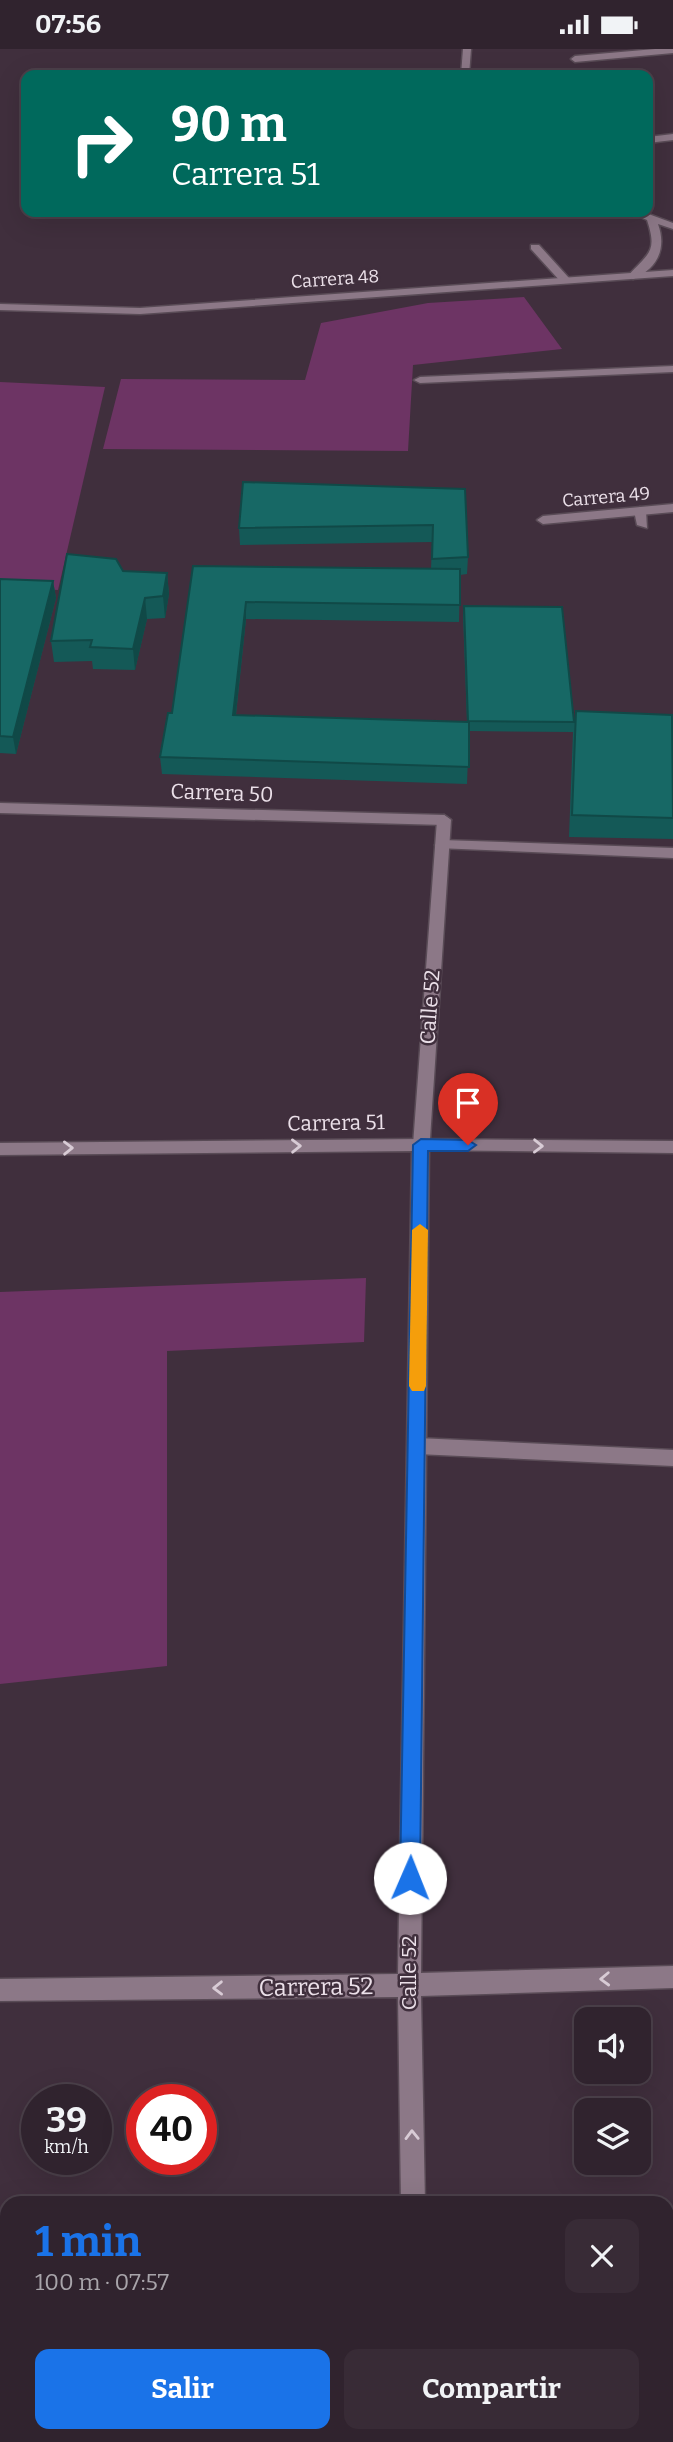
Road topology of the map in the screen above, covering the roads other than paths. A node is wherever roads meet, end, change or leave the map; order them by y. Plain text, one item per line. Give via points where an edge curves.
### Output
1 (467, 49) edge
2 (673, 50) edge
3 (575, 58) edge
4 (465, 70) edge
5 (673, 137) edge
6 (653, 139) edge
7 (647, 217) edge
8 (652, 219) junction
9 (673, 226) edge
10 (535, 247) dead end
11 (673, 273) edge
12 (633, 276) junction
13 (565, 280) junction
14 (0, 307) edge
15 (673, 369) edge
16 (420, 380) dead end
17 (673, 508) edge
18 (640, 511) junction
19 (543, 520) dead end
20 (643, 525) dead end
21 (0, 808) edge
22 (443, 820) joint
23 (442, 845) junction
24 (673, 853) edge
25 (421, 1145) junction
26 (673, 1147) edge
27 (0, 1149) edge
28 (417, 1446) junction
29 (673, 1458) edge
30 (673, 1977) edge
31 (409, 1985) junction
32 (0, 1990) edge
33 (413, 2196) edge

1 - 4 street
2 - 3 street
5 - 6 street
7 - 8 street
8 - 9 street
8 - 12 street via 660,242 658,254
10 - 13 street
11 - 12 street, Carrera 48
12 - 13 street, Carrera 48
13 - 14 street, Carrera 48 via 140,311
15 - 16 street
17 - 18 street, Carrera 49
18 - 19 street, Carrera 49
18 - 20 street
21 - 22 street, Carrera 50
22 - 23 street, Calle 52
23 - 24 street
23 - 25 street, Calle 52
25 -> 26 street, Carrera 51
27 -> 25 street, Carrera 51
25 - 28 street, Calle 52
28 - 29 street
28 - 31 street, Calle 52
30 -> 31 street, Carrera 52
31 -> 32 street, Carrera 52
33 -> 31 street, Calle 52

